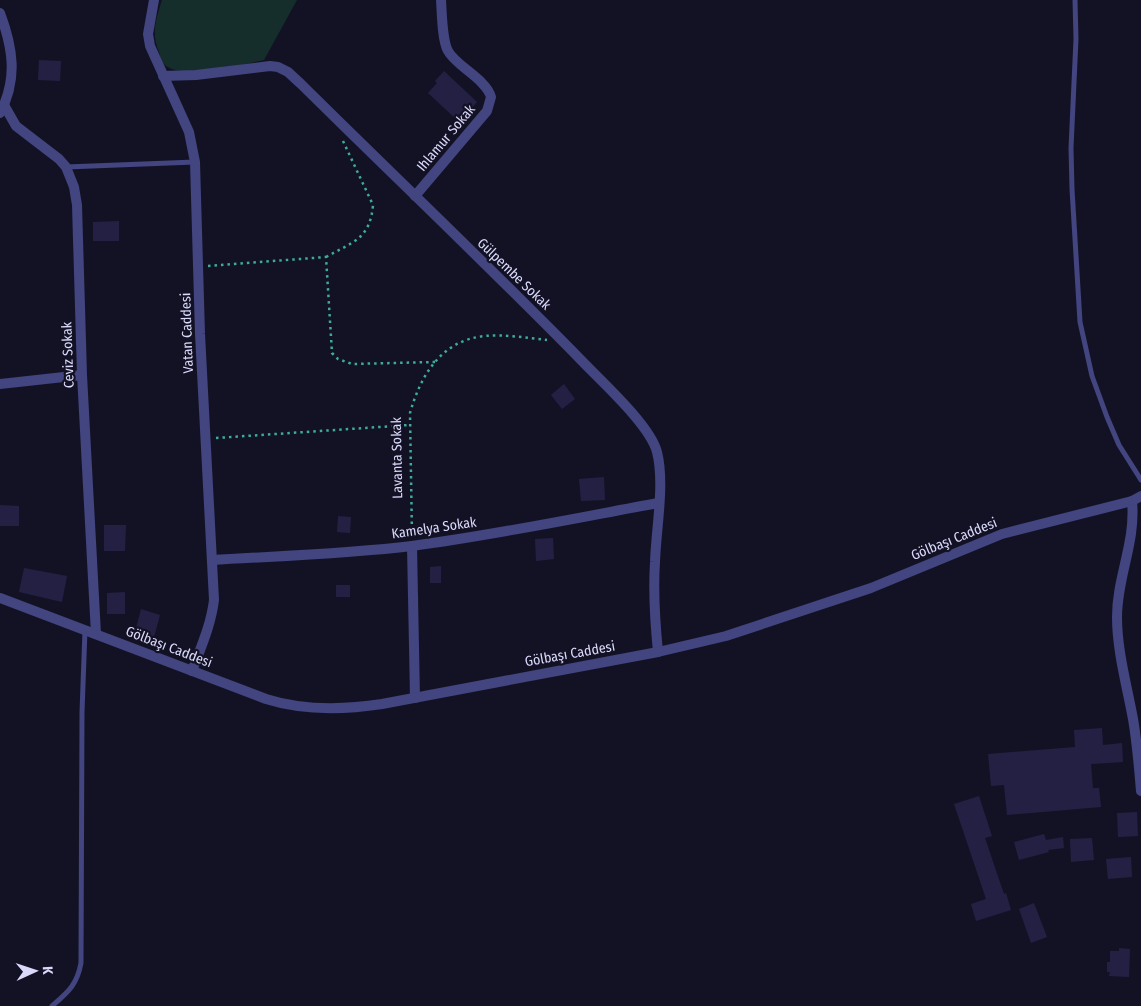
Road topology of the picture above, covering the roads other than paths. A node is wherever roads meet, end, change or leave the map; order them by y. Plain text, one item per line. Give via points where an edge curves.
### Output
1 (154, 0) edge
2 (441, 0) edge
3 (1075, 0) edge
4 (0, 13) edge
5 (164, 76) junction
6 (2, 109) edge
7 (195, 162) junction
8 (66, 167) junction
9 (415, 196) junction
10 (82, 375) junction
11 (0, 384) edge
12 (1141, 480) edge
13 (1137, 498) edge
14 (658, 503) junction
15 (412, 546) junction
16 (212, 560) junction
17 (0, 598) edge
18 (85, 630) junction
19 (96, 634) junction
20 (658, 652) junction
21 (192, 671) junction
22 (414, 698) junction
23 (1141, 791) edge
24 (52, 1006) edge

1 - 5 street, Vatan Caddesi via 148,34
2 - 9 street, Ihlamur Sokak via 448,52 490,92 491,104
3 - 12 lane via 1071,148 1080,322 1092,376 1107,417
4 - 6 street via 12,56 11,79
5 - 7 street, Vatan Caddesi via 189,132
5 - 9 street, Gülpembe Sokak via 278,67 301,84
6 - 8 street, Ceviz Sokak via 16,126
7 - 8 lane
7 - 16 street, Vatan Caddesi
8 - 10 street, Ceviz Sokak via 77,205
9 - 14 street, Gülpembe Sokak via 563,341 644,428 657,451
10 - 11 street
10 - 19 street, Ceviz Sokak
13 - 20 street, Gölbaşı Caddesi via 1002,534 871,588 726,636
13 - 23 street via 1132,535 1119,586 1117,619 1134,722
14 - 15 street, Kamelya Sokak
14 - 20 street, Gülpembe Sokak via 654,606
15 - 16 street, Kamelya Sokak
15 - 22 street
16 - 21 street, Vatan Caddesi via 212,616
17 - 18 street, Gölbaşı Caddesi
18 - 19 street, Gölbaşı Caddesi
18 - 24 lane via 81,963 72,988
19 - 21 street, Gölbaşı Caddesi
20 - 22 street, Gölbaşı Caddesi
21 - 22 street, Gölbaşı Caddesi via 266,699 296,706 345,709

